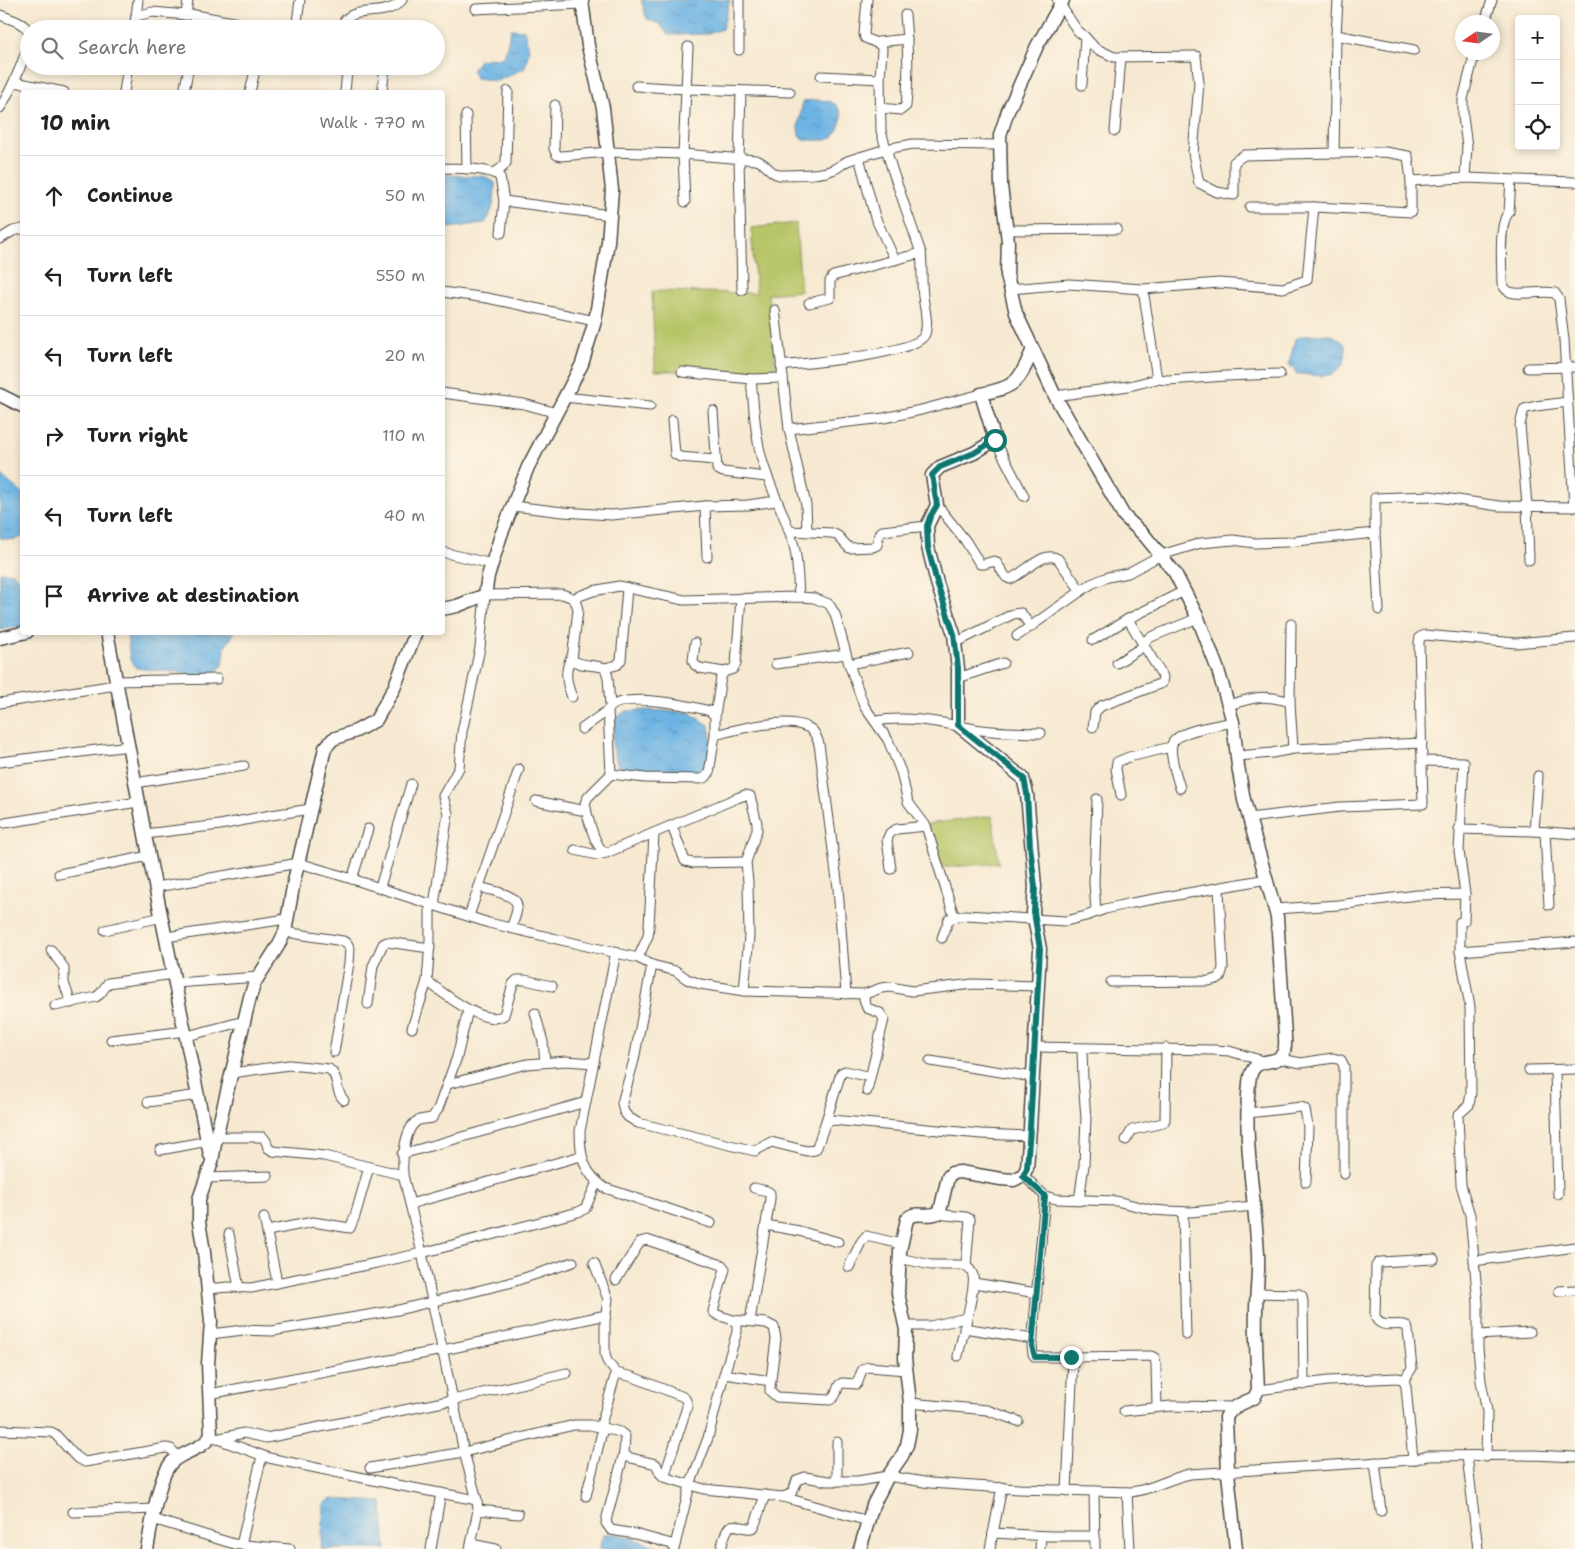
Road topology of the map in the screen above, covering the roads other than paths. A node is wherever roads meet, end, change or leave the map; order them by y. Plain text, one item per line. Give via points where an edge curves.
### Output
1 (138, 0) edge
2 (188, 0) edge
3 (300, 0) edge
4 (402, 0) edge
5 (739, 0) edge
6 (867, 0) edge
7 (1338, 0) edge
8 (1492, 0) edge
9 (1060, 1) edge
10 (582, 2) edge
11 (358, 4) edge
12 (476, 9) dead end
13 (0, 15) edge
14 (191, 15) junction
15 (905, 15) dead end
16 (1487, 15) edge
17 (136, 16) junction
18 (135, 20) edge
19 (192, 20) edge
20 (221, 20) edge
21 (297, 20) edge
22 (342, 20) edge
23 (20, 24) edge
24 (1336, 35) junction
25 (1085, 37) junction
26 (907, 39) junction
27 (878, 42) junction
28 (688, 47) dead end
29 (739, 50) dead end
30 (1414, 50) dead end
31 (1121, 57) junction
32 (1473, 60) edge
33 (20, 66) edge
34 (127, 75) edge
35 (187, 75) edge
36 (254, 75) edge
37 (347, 75) edge
38 (384, 75) edge
39 (821, 76) dead end
40 (880, 79) junction
41 (15, 82) junction
42 (636, 86) dead end
43 (1082, 86) dead end
44 (54, 90) edge
45 (124, 90) edge
46 (184, 90) edge
47 (250, 90) edge
48 (345, 90) edge
49 (382, 90) edge
50 (686, 90) junction
51 (508, 91) dead end
52 (741, 91) junction
53 (790, 92) dead end
54 (555, 105) dead end
55 (0, 108) edge
56 (880, 108) junction
57 (466, 115) dead end
58 (1114, 131) dead end
59 (999, 145) junction
60 (886, 149) junction
61 (608, 152) junction
62 (1334, 153) junction
63 (683, 154) junction
64 (859, 157) junction
65 (739, 159) junction
66 (445, 168) edge
67 (467, 169) junction
68 (494, 173) junction
69 (1465, 178) junction
70 (1511, 180) junction
71 (1411, 181) junction
72 (1575, 182) edge
73 (504, 201) junction
74 (685, 202) dead end
75 (1250, 207) dead end
76 (1314, 208) junction
77 (610, 215) junction
78 (20, 229) edge
79 (1117, 229) dead end
80 (1006, 230) junction
81 (501, 233) dead end
82 (0, 239) edge
83 (921, 254) junction
84 (895, 260) junction
85 (1143, 289) junction
86 (742, 290) dead end
87 (1010, 290) junction
88 (445, 292) edge
89 (809, 303) dead end
90 (775, 310) dead end
91 (595, 321) junction
92 (1032, 351) junction
93 (781, 366) junction
94 (1570, 366) edge
95 (1528, 368) dead end
96 (682, 372) dead end
97 (1280, 374) dead end
98 (783, 378) junction
99 (751, 379) junction
100 (1157, 379) junction
101 (445, 393) edge
102 (0, 394) edge
103 (980, 394) junction
104 (1055, 396) junction
105 (564, 397) junction
106 (1568, 402) junction
107 (20, 405) edge
108 (650, 406) dead end
109 (713, 411) dead end
110 (557, 413) junction
111 (672, 420) dead end
112 (789, 429) junction
113 (995, 440) junction
114 (715, 460) junction
115 (767, 477) junction
116 (1024, 496) dead end
117 (776, 501) junction
118 (937, 505) junction
119 (1527, 505) junction
120 (513, 506) junction
121 (705, 506) junction
122 (1575, 507) edge
123 (927, 526) junction
124 (789, 531) junction
125 (807, 531) junction
126 (1375, 533) junction
127 (445, 553) edge
128 (1161, 555) junction
129 (707, 557) dead end
130 (1529, 560) dead end
131 (492, 564) junction
132 (626, 588) junction
133 (1081, 591) junction
134 (1184, 591) junction
135 (485, 595) junction
136 (799, 597) junction
137 (574, 598) junction
138 (741, 598) junction
139 (445, 608) edge
140 (1379, 610) dead end
141 (1198, 618) junction
142 (1128, 619) junction
143 (1292, 624) dead end
144 (1031, 627) junction
145 (20, 634) edge
146 (108, 635) edge
147 (415, 635) edge
148 (1017, 636) dead end
149 (0, 638) edge
150 (1575, 638) edge
151 (1092, 640) dead end
152 (695, 643) dead end
153 (955, 643) junction
154 (1144, 646) junction
155 (908, 652) dead end
156 (846, 654) junction
157 (572, 656) junction
158 (1003, 663) dead end
159 (776, 664) dead end
160 (849, 664) junction
161 (1117, 664) dead end
162 (605, 668) junction
163 (724, 672) junction
164 (958, 678) junction
165 (217, 679) dead end
166 (116, 683) junction
167 (572, 696) dead end
168 (1290, 702) junction
169 (0, 703) edge
170 (1229, 705) junction
171 (609, 708) junction
172 (714, 716) junction
173 (874, 721) junction
174 (1233, 722) junction
175 (958, 725) junction
176 (1093, 727) dead end
177 (582, 729) dead end
178 (1042, 733) dead end
179 (715, 735) junction
180 (1422, 743) junction
181 (129, 746) junction
182 (1171, 747) junction
183 (1293, 749) junction
184 (1238, 756) junction
185 (1423, 761) junction
186 (0, 762) edge
187 (244, 766) dead end
188 (519, 769) dead end
189 (611, 774) junction
190 (1538, 776) dead end
191 (135, 783) junction
192 (411, 784) dead end
193 (1180, 788) dead end
194 (1122, 795) dead end
195 (1097, 799) dead end
196 (536, 801) dead end
197 (138, 802) junction
198 (311, 809) junction
199 (586, 811) junction
200 (1249, 818) junction
201 (5, 823) dead end
202 (672, 826) junction
203 (926, 826) junction
204 (368, 829) dead end
205 (1459, 829) junction
206 (1534, 831) junction
207 (1545, 832) junction
208 (145, 834) junction
209 (654, 834) junction
210 (1575, 834) edge
211 (575, 850) dead end
212 (606, 853) junction
213 (149, 856) junction
214 (746, 862) junction
215 (298, 863) junction
216 (891, 869) dead end
217 (59, 874) dead end
218 (352, 878) junction
219 (1267, 879) junction
220 (156, 887) junction
221 (479, 887) junction
222 (380, 888) junction
223 (1219, 888) junction
224 (1465, 894) junction
225 (432, 904) junction
226 (1549, 905) dead end
227 (1275, 909) junction
228 (1096, 912) junction
229 (469, 916) junction
230 (954, 916) junction
231 (162, 917) junction
232 (288, 919) junction
233 (1035, 920) junction
234 (511, 928) junction
235 (104, 930) dead end
236 (285, 932) junction
237 (166, 937) junction
238 (942, 938) dead end
239 (1575, 942) edge
240 (430, 948) junction
241 (51, 950) dead end
242 (1460, 951) junction
243 (616, 952) junction
244 (638, 958) junction
245 (652, 965) junction
246 (258, 977) junction
247 (175, 979) junction
248 (427, 981) junction
249 (1111, 982) dead end
250 (552, 986) dead end
251 (1038, 986) junction
252 (744, 991) junction
253 (846, 994) junction
254 (865, 994) junction
255 (72, 1003) junction
256 (368, 1004) dead end
257 (55, 1006) dead end
258 (468, 1010) junction
259 (535, 1013) dead end
260 (244, 1021) junction
261 (412, 1028) dead end
262 (186, 1034) junction
263 (111, 1040) dead end
264 (1034, 1047) junction
265 (1166, 1048) junction
266 (1082, 1049) junction
267 (334, 1052) dead end
268 (1272, 1060) junction
269 (930, 1061) dead end
270 (545, 1062) junction
271 (594, 1063) junction
272 (1575, 1069) edge
273 (1529, 1070) dead end
274 (1555, 1070) junction
275 (232, 1073) junction
276 (870, 1076) junction
277 (1033, 1076) junction
278 (448, 1084) junction
279 (866, 1091) dead end
280 (198, 1095) junction
281 (344, 1100) dead end
282 (148, 1102) dead end
283 (586, 1102) junction
284 (1248, 1113) junction
285 (825, 1124) junction
286 (1030, 1136) junction
287 (212, 1139) junction
288 (1126, 1140) dead end
289 (160, 1150) dead end
290 (402, 1154) junction
291 (581, 1156) junction
292 (369, 1167) junction
293 (1344, 1174) dead end
294 (403, 1175) junction
295 (268, 1176) dead end
296 (1023, 1176) junction
297 (205, 1178) junction
298 (597, 1182) junction
299 (1306, 1182) dead end
300 (754, 1188) dead end
301 (1558, 1194) dead end
302 (1045, 1196) junction
303 (1079, 1201) junction
304 (410, 1204) junction
305 (1254, 1206) junction
306 (1183, 1212) junction
307 (936, 1214) junction
308 (264, 1218) dead end
309 (711, 1223) dead end
310 (766, 1225) junction
311 (267, 1231) junction
312 (229, 1234) dead end
313 (838, 1242) dead end
314 (901, 1244) junction
315 (1575, 1247) edge
316 (422, 1253) junction
317 (900, 1258) junction
318 (1434, 1260) dead end
319 (1474, 1261) junction
320 (573, 1262) dead end
321 (594, 1263) dead end
322 (966, 1266) junction
323 (849, 1267) dead end
324 (616, 1280) dead end
325 (278, 1282) junction
326 (974, 1283) junction
327 (239, 1288) junction
328 (208, 1289) junction
329 (1559, 1290) dead end
330 (1575, 1290) edge
331 (1257, 1293) junction
332 (1037, 1294) junction
333 (433, 1303) junction
334 (606, 1315) junction
335 (732, 1320) junction
336 (750, 1321) junction
337 (965, 1323) junction
338 (905, 1326) junction
339 (1530, 1332) dead end
340 (211, 1334) junction
341 (1186, 1335) dead end
342 (1478, 1335) junction
343 (1033, 1339) junction
344 (443, 1350) junction
345 (958, 1356) dead end
346 (1071, 1357) junction
347 (906, 1370) junction
348 (567, 1373) dead end
349 (616, 1373) junction
350 (724, 1374) junction
351 (1404, 1380) junction
352 (770, 1382) junction
353 (1304, 1385) junction
354 (1258, 1390) junction
355 (209, 1394) junction
356 (453, 1400) junction
357 (910, 1403) junction
358 (1157, 1407) junction
359 (1234, 1407) junction
360 (1124, 1411) dead end
361 (1018, 1421) dead end
362 (602, 1428) junction
363 (0, 1430) edge
364 (214, 1438) junction
365 (837, 1442) dead end
366 (464, 1452) junction
367 (624, 1453) junction
368 (262, 1456) junction
369 (1467, 1456) junction
370 (178, 1457) junction
371 (1486, 1457) junction
372 (1575, 1457) edge
373 (1413, 1460) junction
374 (1375, 1462) junction
375 (370, 1468) dead end
376 (1228, 1473) junction
377 (888, 1476) junction
378 (664, 1477) junction
379 (837, 1481) junction
380 (690, 1485) junction
381 (1002, 1487) junction
382 (1067, 1491) junction
383 (1094, 1491) junction
384 (1127, 1492) junction
385 (442, 1493) junction
386 (765, 1495) junction
387 (586, 1496) dead end
388 (783, 1497) junction
389 (477, 1500) junction
390 (478, 1510) junction
391 (1381, 1510) dead end
392 (73, 1512) dead end
393 (154, 1514) junction
394 (518, 1514) dead end
395 (868, 1521) junction
396 (993, 1533) junction
397 (1041, 1536) junction
398 (1094, 1536) junction
399 (241, 1545) junction
400 (470, 1547) edge
401 (674, 1547) edge
402 (271, 1548) edge
403 (147, 1549) edge
404 (290, 1549) edge
405 (431, 1549) edge
406 (496, 1549) edge
407 (721, 1549) edge
408 (860, 1549) edge
409 (990, 1549) edge
410 (1040, 1549) edge
411 (1095, 1549) edge
412 (1130, 1549) edge
413 (1236, 1549) edge
414 (1478, 1549) edge

1 - 17 street
2 - 14 street
3 - 21 street
4 - 11 street via 391,7
5 - 29 street
6 - 27 street via 865,38
7 - 24 street
8 - 16 street
9 - 25 street via 1077,30
9 - 59 street via 1008,111
10 - 12 street
10 - 61 street via 588,46 603,108
11 - 22 street
13 - 23 street
14 - 17 street via 153,12
14 - 19 street
14 - 20 street
15 - 26 street
17 - 18 street
24 - 30 street
24 - 62 street
25 - 31 street via 1095,48
25 - 43 street
26 - 27 street
26 - 56 street via 906,106 901,110
27 - 40 street via 882,50
28 - 50 street
31 - 58 street
31 - 62 street via 1196,56 1199,83 1193,153 1199,183 1208,188 1234,195 1234,162 1244,155
32 - 69 street via 1463,99 1467,146
33 - 41 street
34 - 45 street
35 - 46 street
36 - 47 street
37 - 48 street
38 - 49 street
39 - 40 street
40 - 56 street
41 - 44 street
41 - 55 street
42 - 50 street
50 - 52 street
50 - 63 street
51 - 68 street via 506,163
52 - 53 street
52 - 65 street
54 - 61 street via 554,149 557,155
56 - 60 street
57 - 67 street
59 - 60 street via 932,143
59 - 80 street
60 - 64 street
60 - 83 street
61 - 63 street
61 - 77 street via 612,190
62 - 71 street via 1386,152 1408,156
63 - 65 street
63 - 74 street
64 - 65 street via 824,173 779,175 760,161
64 - 84 street via 870,202
65 - 86 street
66 - 67 street
67 - 68 street
68 - 73 street via 500,177
69 - 70 street
69 - 71 street
70 - 72 street
70 - 94 street via 1510,212 1506,215 1502,233 1502,283 1511,293 1555,293 1559,300
71 - 76 street via 1410,212
73 - 77 street
73 - 81 street
75 - 76 street
76 - 85 street via 1307,280 1283,288 1219,283
77 - 91 street
78 - 82 street
79 - 80 street
80 - 87 street
83 - 84 street
83 - 93 street via 926,326 921,340 873,355
84 - 89 street via 833,276 830,298
85 - 87 street via 1069,284
85 - 100 street
87 - 92 street
88 - 91 street
90 - 93 street
91 - 105 street via 582,364
92 - 103 street via 1015,383
92 - 104 street
93 - 98 street
94 - 95 street
94 - 106 street
96 - 99 street
97 - 100 street
98 - 99 street
98 - 112 street
99 - 115 street via 758,438
100 - 104 street
101 - 110 street via 524,404
102 - 107 street
103 - 112 street via 884,418
103 - 113 street
104 - 128 street via 1124,516
105 - 108 street
105 - 110 street
106 - 119 street via 1524,409 1520,424
106 - 122 street
109 - 114 street
110 - 120 street via 528,467
111 - 114 street via 675,454
112 - 125 street via 806,506
113 - 116 street
113 - 118 street via 940,467 932,475
114 - 115 street via 717,468 723,472
115 - 117 street
117 - 121 street
117 - 124 street
118 - 123 street
118 - 133 street via 980,564 996,562 1010,579 1046,556 1054,556
119 - 122 street
119 - 126 street via 1499,506 1430,496 1375,498
119 - 130 street
120 - 121 street via 611,514
120 - 131 street
121 - 129 street
123 - 125 street via 882,531 877,545 854,549 848,548 832,533
123 - 153 street via 928,548
124 - 125 street
124 - 136 street via 798,568
126 - 128 street via 1287,542 1214,540
126 - 140 street
127 - 131 street
128 - 133 street via 1128,574 1100,579
128 - 134 street
131 - 135 street
132 - 137 street via 609,587
132 - 138 street via 684,600
132 - 162 street via 621,660 617,666
133 - 144 street
134 - 141 street
134 - 142 street
135 - 137 street via 562,594
135 - 139 street
135 - 225 street via 480,648 462,732 459,768 443,796 448,813
136 - 138 street
136 - 156 street via 824,601 833,608
137 - 157 street via 578,610
138 - 163 street via 736,664
141 - 154 street via 1151,637
141 - 170 street
142 - 151 street
142 - 154 street
143 - 168 street
144 - 148 street
144 - 153 street via 1021,613 1012,614
145 - 149 street
146 - 166 street
147 - 198 street via 394,688 376,720 333,738 325,748
150 - 180 street via 1516,643 1420,636
152 - 163 street via 695,665
153 - 164 street
154 - 161 street
154 - 176 street via 1161,673 1162,683 1101,706 1095,712
155 - 160 street
156 - 159 street
156 - 160 street
157 - 162 street via 578,664
157 - 167 street via 567,666 567,683
158 - 164 street
160 - 173 street via 864,706
162 - 171 street
163 - 172 street
164 - 175 street
165 - 166 street
166 - 169 street
166 - 181 street
168 - 170 street via 1263,696
168 - 183 street
170 - 174 street
171 - 172 street via 631,700 661,702 710,711
171 - 177 street
171 - 189 street
172 - 179 street
173 - 175 street via 906,719
173 - 203 street via 896,755 908,802
174 - 182 street via 1180,735
174 - 184 street
175 - 178 street
175 - 233 street via 1024,778 1035,887
179 - 189 street via 709,773 701,779
179 - 253 street via 774,724 809,728 816,735 838,888
180 - 183 street
180 - 185 street
181 - 186 street
181 - 191 street
182 - 193 street
182 - 194 street via 1117,762
183 - 184 street
184 - 200 street
185 - 200 street via 1423,804 1340,807
185 - 205 street via 1464,762
187 - 191 street
188 - 221 street
189 - 199 street via 585,801
190 - 206 street
191 - 197 street
192 - 222 street
195 - 228 street
196 - 199 street
197 - 201 street
197 - 208 street
198 - 208 street
198 - 215 street
199 - 212 street via 600,850
200 - 219 street
202 - 209 street
202 - 214 street via 685,861
202 - 214 street via 737,798 750,796 756,830
203 - 216 street via 890,832 887,840
203 - 230 street
204 - 218 street
205 - 206 street
205 - 224 street
206 - 207 street
207 - 210 street
207 - 226 street
208 - 213 street
209 - 212 street
209 - 244 street via 648,936
211 - 212 street via 597,855
213 - 217 street
213 - 220 street
214 - 252 street via 749,936
215 - 218 street
215 - 220 street
215 - 232 street
218 - 222 street
219 - 223 street
219 - 227 street
220 - 231 street
221 - 229 street
221 - 234 street via 510,896 516,902
222 - 225 street
223 - 228 street
223 - 249 street via 1223,968 1220,978 1209,981
224 - 227 street via 1417,895
224 - 242 street via 1464,921 1460,922
225 - 229 street
225 - 240 street
227 - 268 street via 1286,1036 1282,1055
228 - 233 street via 1066,921
229 - 234 street
230 - 233 street
230 - 238 street via 949,919
231 - 235 street
231 - 237 street
232 - 236 street
232 - 237 street
233 - 251 street via 1040,949
234 - 243 street
236 - 246 street
236 - 267 street via 343,940 350,948
237 - 247 street
239 - 242 street
240 - 248 street
240 - 256 street via 383,944 373,966
241 - 255 street via 64,968 64,983
242 - 319 street via 1470,1007 1471,1047 1469,1105 1458,1115 1461,1185 1470,1215
243 - 244 street
243 - 271 street
244 - 245 street
245 - 252 street via 676,971 700,984
245 - 285 street via 634,1060 622,1103 628,1117 638,1123 754,1151 771,1142 815,1150
246 - 247 street
246 - 260 street
247 - 255 street via 108,983 96,997
247 - 262 street
248 - 258 street
248 - 261 street
250 - 258 street via 517,980 504,1014 499,1017
251 - 254 street via 974,984 912,991 890,987
251 - 264 street
252 - 253 street
253 - 254 street
254 - 276 street via 867,1008 880,1013 884,1019
255 - 257 street
258 - 278 street
259 - 270 street
260 - 262 street
260 - 275 street
262 - 263 street
262 - 280 street
264 - 266 street
264 - 277 street
265 - 266 street
265 - 268 street via 1229,1052
265 - 288 street via 1165,1120 1132,1130
266 - 303 street via 1086,1118
268 - 284 street via 1258,1064 1251,1073
268 - 293 street via 1301,1063 1333,1058 1341,1060 1344,1066
269 - 277 street
270 - 271 street
270 - 278 street
271 - 283 street
272 - 274 street
273 - 274 street
274 - 301 street
275 - 281 street via 289,1064 329,1069 336,1076 337,1092
275 - 287 street
276 - 279 street
276 - 285 street via 841,1073
277 - 286 street
278 - 290 street via 435,1115 413,1125
280 - 282 street
280 - 287 street
283 - 290 street
283 - 291 street via 580,1131
284 - 299 street via 1305,1108 1308,1127
284 - 305 street
285 - 286 street via 837,1120
286 - 296 street via 1027,1168
287 - 289 street
287 - 292 street via 263,1137 273,1151 324,1156
287 - 297 street via 212,1162
290 - 294 street
291 - 298 street
291 - 304 street
292 - 294 street
292 - 311 street via 350,1228 313,1222
294 - 304 street
295 - 297 street
296 - 302 street
296 - 307 street via 1001,1180 952,1173 948,1177 942,1206
297 - 328 street via 198,1212
298 - 309 street via 624,1195
298 - 316 street via 586,1209
300 - 310 street via 770,1193
302 - 303 street
302 - 332 street
303 - 306 street via 1110,1200 1153,1210
304 - 316 street
305 - 306 street
305 - 331 street
306 - 341 street
307 - 314 street via 909,1216
307 - 322 street via 970,1219
308 - 311 street
310 - 313 street
310 - 336 street
311 - 325 street
312 - 327 street
314 - 317 street
314 - 323 street via 866,1236
315 - 319 street
316 - 325 street
316 - 333 street
317 - 322 street via 931,1265
317 - 338 street via 898,1293
318 - 351 street via 1381,1262 1376,1266 1377,1320 1383,1324 1404,1325 1408,1330 1412,1368
319 - 342 street
320 - 333 street
321 - 334 street via 607,1293
322 - 326 street via 972,1272
324 - 335 street via 640,1242 647,1240 722,1265 725,1269 713,1311
325 - 327 street
326 - 332 street
326 - 337 street
327 - 328 street
328 - 340 street
329 - 330 street
331 - 353 street via 1302,1296
331 - 354 street
332 - 343 street
333 - 340 street via 272,1332 243,1330
333 - 344 street
334 - 344 street
334 - 349 street via 605,1354
335 - 336 street
335 - 350 street via 737,1324 737,1332
336 - 352 street via 771,1324 776,1332
337 - 338 street
337 - 343 street
337 - 345 street
338 - 347 street
339 - 342 street
340 - 355 street
342 - 371 street via 1487,1411
343 - 346 street via 1035,1357
344 - 355 street
344 - 356 street
346 - 358 street via 1152,1356 1156,1364
346 - 382 street via 1074,1363
347 - 352 street via 864,1368 857,1384 842,1383 834,1399 830,1400 777,1397 770,1391
347 - 357 street
348 - 356 street
349 - 362 street
349 - 378 street via 681,1396 687,1402
350 - 352 street
350 - 380 street via 708,1438
351 - 353 street via 1354,1379
351 - 373 street
353 - 354 street
354 - 359 street via 1254,1398
355 - 364 street
356 - 364 street via 266,1438 244,1433
356 - 366 street
357 - 361 street via 987,1410
357 - 377 street via 907,1446
358 - 359 street
358 - 360 street
359 - 376 street via 1226,1417
362 - 366 street via 574,1425
362 - 367 street via 623,1434
362 - 387 street
363 - 370 street via 51,1432 85,1462 166,1448
364 - 368 street
364 - 370 street
365 - 379 street
366 - 375 street
366 - 389 street
367 - 378 street via 627,1457 656,1464
367 - 401 street via 607,1517 608,1527
368 - 385 street
368 - 399 street
369 - 371 street
369 - 373 street via 1427,1456
369 - 414 street
370 - 393 street via 165,1473
371 - 372 street
373 - 374 street
374 - 376 street
374 - 391 street
376 - 384 street via 1190,1474 1141,1491
376 - 413 street
377 - 379 street
377 - 381 street via 930,1483
377 - 395 street
378 - 380 street
379 - 388 street via 801,1477 792,1493
380 - 386 street
380 - 401 street
381 - 382 street
381 - 396 street
382 - 383 street
383 - 384 street
383 - 398 street
384 - 412 street
385 - 389 street
385 - 405 street
386 - 388 street
386 - 407 street via 754,1527 730,1526
388 - 395 street
389 - 390 street
390 - 394 street
390 - 400 street
392 - 393 street
393 - 399 street
393 - 403 street
395 - 408 street
396 - 397 street
396 - 409 street
397 - 398 street
397 - 410 street
398 - 411 street
399 - 402 street
400 - 406 street
402 - 404 street

